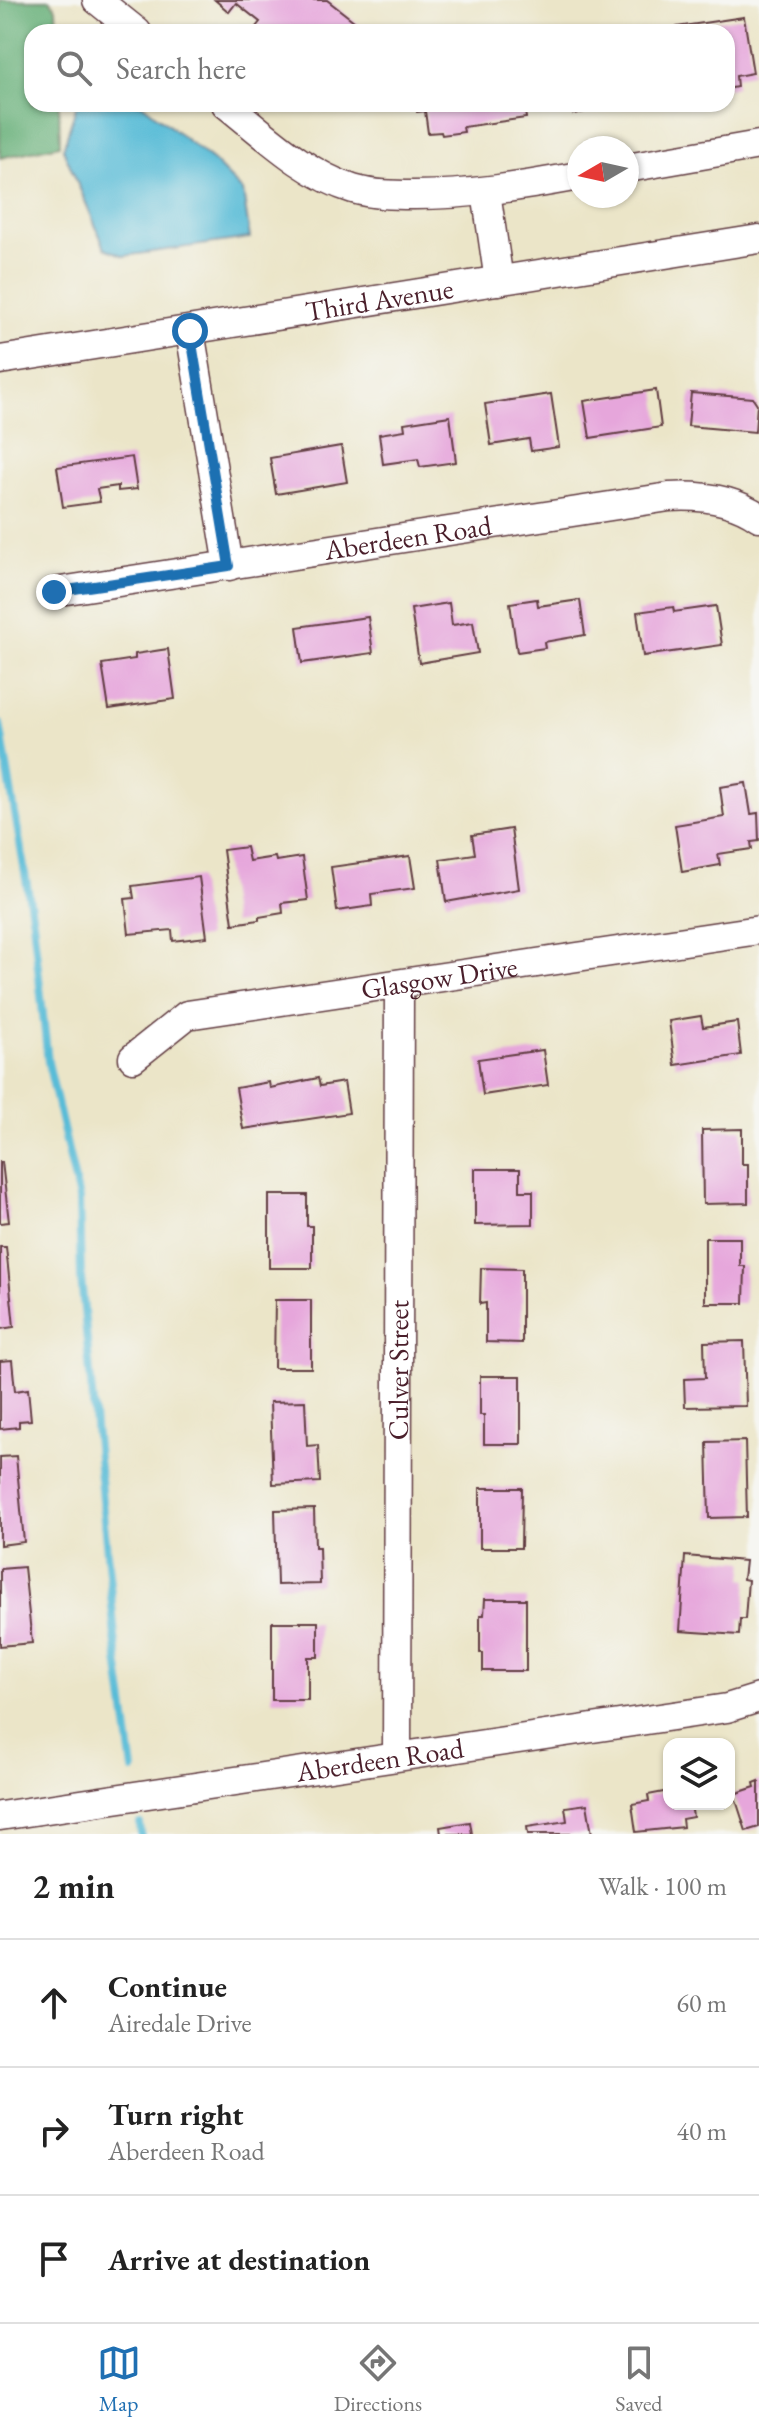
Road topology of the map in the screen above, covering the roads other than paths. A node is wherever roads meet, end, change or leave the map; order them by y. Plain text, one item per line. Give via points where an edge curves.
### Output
1 (97, 0) edge
2 (127, 24) edge
3 (236, 112) edge
4 (759, 145) edge
5 (639, 166) edge
6 (567, 178) edge
7 (486, 192) junction
8 (759, 239) edge
9 (499, 281) junction
10 (190, 331) junction
11 (0, 360) edge
12 (759, 517) edge
13 (229, 566) junction
14 (54, 592) dead end
15 (759, 930) edge
16 (399, 984) junction
17 (133, 1058) dead end
18 (759, 1698) edge
19 (397, 1756) junction
20 (0, 1816) edge

1 - 2 street
3 - 7 street via 285,151 355,190 388,195
4 - 5 street
6 - 7 street
7 - 9 street
8 - 9 street, Third Avenue
9 - 10 street, Third Avenue
10 - 11 street, Third Avenue
10 - 13 street
12 - 13 street, Aberdeen Road via 712,498 669,497
13 - 14 street, Aberdeen Road
15 - 16 street, Glasgow Drive
16 - 17 street, Glasgow Drive via 187,1015
16 - 19 street, Culver Street
18 - 19 street, Aberdeen Road via 727,1708
19 - 20 street, Aberdeen Road

